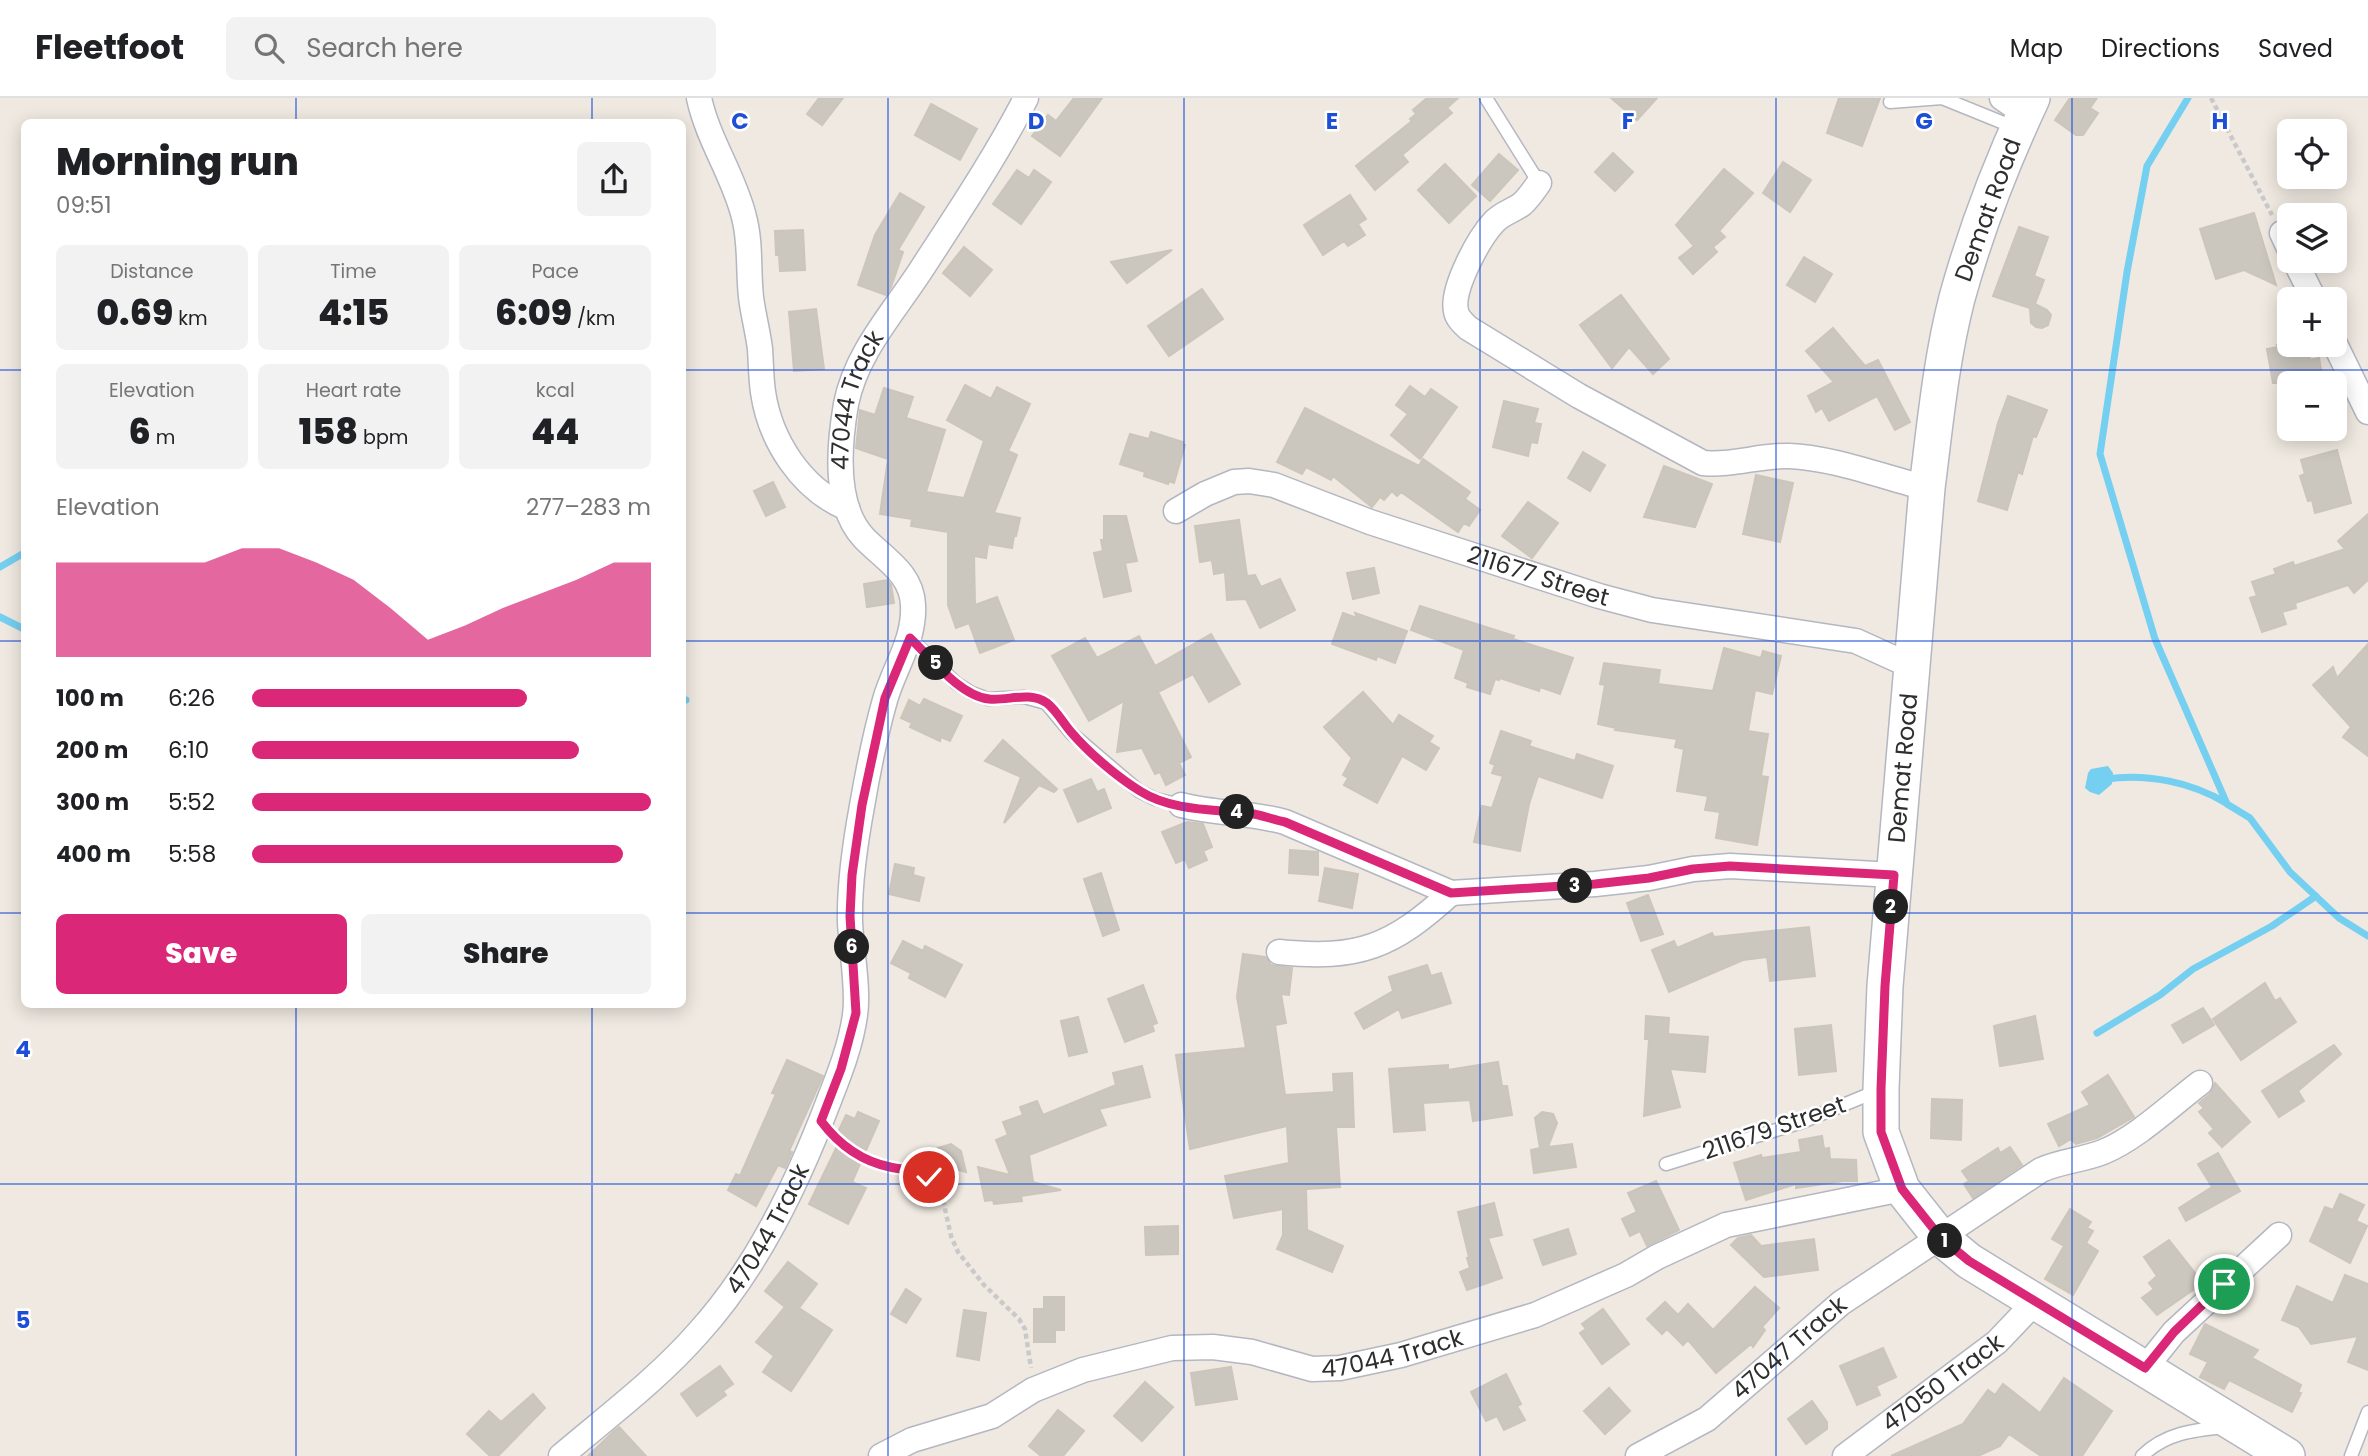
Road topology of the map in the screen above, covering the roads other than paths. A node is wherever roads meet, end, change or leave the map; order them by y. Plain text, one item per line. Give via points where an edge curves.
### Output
1 (699, 98) edge
2 (1026, 98) edge
3 (1486, 98) edge
4 (1890, 102) dead end
5 (2019, 110) edge
6 (1539, 183) joint
7 (2341, 357) edge
8 (2368, 412) edge
9 (1927, 488) junction
10 (846, 508) junction
11 (1176, 511) dead end
12 (910, 638) junction
13 (1911, 666) junction
14 (1181, 805) joint
15 (1894, 875) junction
16 (1451, 893) junction
17 (1279, 952) dead end
18 (2200, 1083) dead end
19 (1881, 1089) junction
20 (1666, 1164) dead end
21 (1902, 1189) junction
22 (2280, 1235) dead end
23 (1940, 1237) junction
24 (2035, 1303) junction
25 (2145, 1368) junction
26 (2368, 1412) edge
27 (2239, 1426) junction
28 (561, 1456) edge
29 (881, 1456) edge
30 (1638, 1456) edge
31 (1845, 1456) edge
32 (2141, 1456) edge
33 (2287, 1456) edge
34 (2351, 1456) edge

1 - 10 street via 745,220 763,393 771,422 795,468 830,501
2 - 10 street, 47044 Track via 853,375 841,443
3 - 6 lane
4 - 5 lane via 1942,98
5 - 9 street, Demat Road via 1957,298
6 - 9 street via 1521,205 1497,219 1475,251 1456,290 1458,318 1468,328 1579,396 1703,463 1791,456
7 - 8 street
9 - 13 street, Demat Road
10 - 12 street, 47044 Track via 862,536 908,582 914,603
11 - 13 street, 211677 Street via 1234,482 1274,485 1370,522 1599,596 1678,615 1856,641
12 - 14 lane via 972,693 988,699 1024,697 1046,703 1072,733 1139,791
12 - 28 street, 47044 Track via 885,698 862,805 850,916 856,1013 821,1121 788,1195 730,1293 700,1332 656,1376
13 - 15 street, Demat Road
14 - 16 street via 1285,822
15 - 16 street via 1730,866 1595,884
15 - 19 street, Demat Road
16 - 17 street via 1379,945 1317,956
18 - 23 street, 47047 Track via 2122,1142 2041,1170
19 - 20 lane, 211679 Street via 1802,1122
19 - 21 street, Demat Road via 1881,1132
21 - 23 street, Demat Road
21 - 29 street, 47044 Track via 1726,1225 1535,1315 1401,1355 1312,1369 1252,1352 1172,1348 1083,1370 1033,1390 992,1416 912,1440
22 - 25 street via 2174,1332
23 - 24 street, Demat Road
23 - 30 street, 47047 Track via 1841,1303 1707,1419
24 - 25 street, Demat Road
24 - 31 street, 47050 Track via 1997,1342
25 - 27 street, Demat Road
26 - 34 lane
27 - 32 lane via 2173,1435
27 - 33 street, Demat Road

